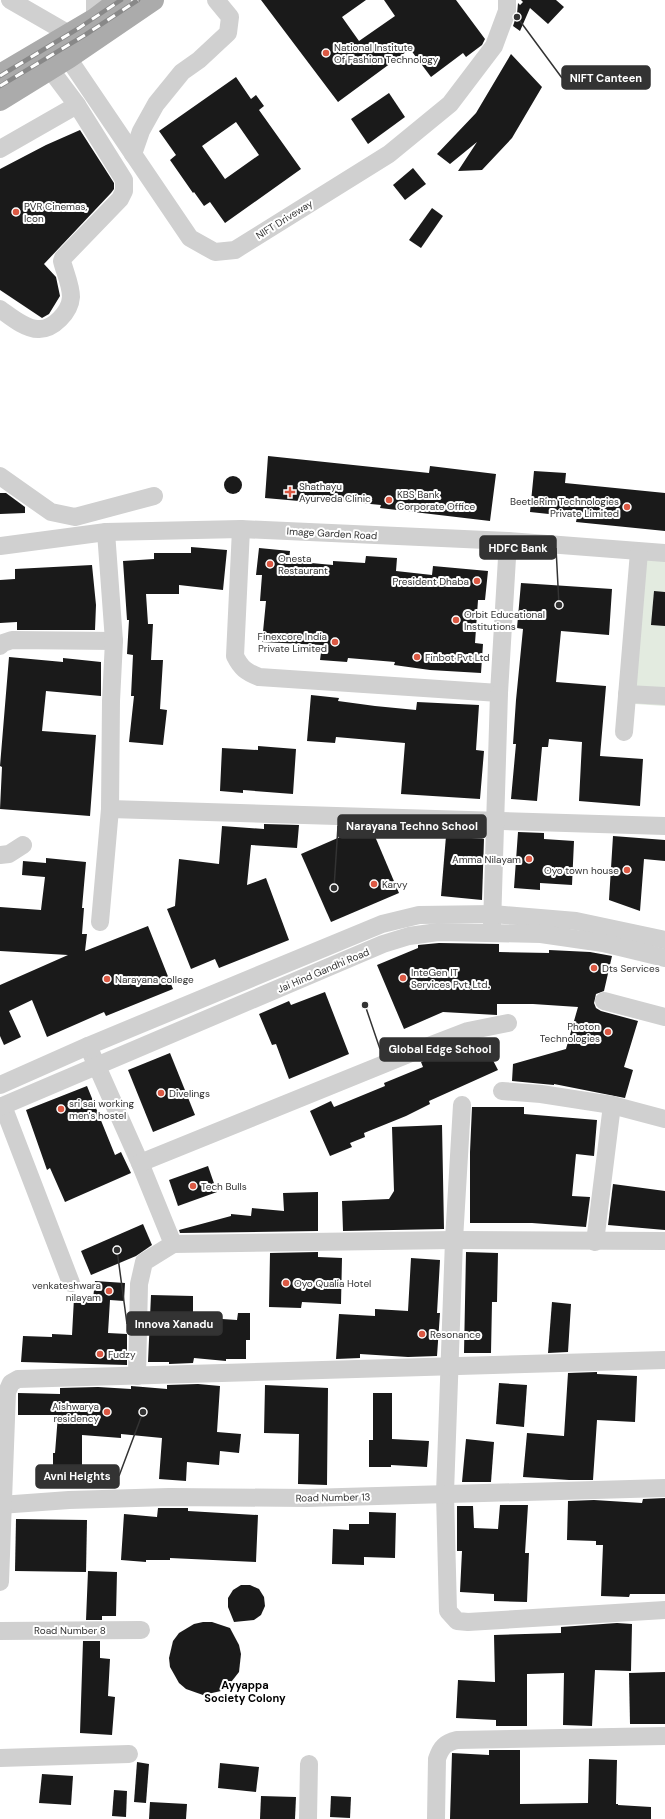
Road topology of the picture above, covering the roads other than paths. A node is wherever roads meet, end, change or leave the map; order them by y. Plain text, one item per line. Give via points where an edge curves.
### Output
1 (10, 0) edge
2 (120, 0) edge
3 (153, 0) edge
4 (216, 0) edge
5 (508, 0) edge
6 (95, 10) edge
7 (69, 34) junction
8 (59, 63) junction
9 (3, 70) edge
10 (0, 100) edge
11 (77, 105) junction
12 (0, 149) edge
13 (133, 154) junction
14 (0, 309) edge
15 (0, 476) edge
16 (154, 496) dead end
17 (129, 503) junction
18 (241, 529) junction
19 (135, 531) junction
20 (106, 532) junction
21 (508, 541) junction
22 (0, 546) edge
23 (639, 552) junction
24 (665, 553) edge
25 (114, 641) junction
26 (0, 646) edge
27 (500, 693) junction
28 (627, 694) junction
29 (665, 696) edge
30 (624, 732) dead end
31 (110, 809) junction
32 (496, 820) junction
33 (665, 826) edge
34 (23, 846) dead end
35 (0, 855) edge
36 (493, 914) junction
37 (100, 922) dead end
38 (492, 932) junction
39 (665, 940) edge
40 (665, 958) edge
41 (604, 1001) dead end
42 (665, 1017) edge
43 (508, 1023) dead end
44 (88, 1046) junction
45 (96, 1066) junction
46 (0, 1085) edge
47 (502, 1091) dead end
48 (462, 1105) dead end
49 (612, 1105) junction
50 (1, 1106) edge
51 (665, 1119) edge
52 (140, 1163) junction
53 (454, 1240) junction
54 (665, 1241) edge
55 (595, 1242) junction
56 (173, 1244) junction
57 (71, 1283) dead end
58 (665, 1360) edge
59 (450, 1367) junction
60 (137, 1376) junction
61 (665, 1488) edge
62 (445, 1493) junction
63 (1, 1505) edge
64 (0, 1582) edge
65 (665, 1610) edge
66 (141, 1630) dead end
67 (0, 1631) edge
68 (665, 1736) edge
69 (130, 1754) dead end
70 (0, 1758) edge
71 (310, 1764) dead end
72 (308, 1819) edge
73 (436, 1819) edge

1 - 7 street
2 - 6 main road
3 - 8 main road
4 - 13 street via 230,17 228,33 182,72 156,104
5 - 13 street, NIFT Driveway via 507,11 494,46 450,104 389,154 235,250 215,252 190,238
6 - 7 main road
7 - 9 main road
8 - 10 main road
8 - 11 street
8 - 13 street, NIFT Driveway
11 - 12 street
11 - 14 street via 124,180 124,191 120,199 63,258 71,299 68,309 61,318 48,327 38,329 27,326
15 - 17 street via 51,512 63,516 75,517
16 - 17 street
17 - 19 street
18 - 19 street, Image Garden Road
18 - 21 street, Image Garden Road
18 - 27 street via 235,656 247,673 258,677
19 - 20 street, Image Garden Road
20 - 22 street, Image Garden Road
20 - 25 street
21 - 23 street, Image Garden Road
21 - 27 street
23 - 24 street, Image Garden Road
23 - 28 street
25 - 26 street via 12,640
25 - 31 street
27 - 32 street
28 - 29 street
28 - 30 street
31 - 32 street
31 - 37 street
32 - 33 street
32 - 36 street
34 - 35 street via 9,854
36 - 38 street
36 - 39 street, Jai Hind Gandhi Road via 576,922
36 - 44 street, Jai Hind Gandhi Road via 419,915 382,924
38 - 40 street, Jai Hind Gandhi Road via 541,934 603,943
38 - 45 street, Jai Hind Gandhi Road via 438,932 409,936 383,944
41 - 42 street
43 - 52 street via 468,1031
44 - 45 street
44 - 46 street, Jai Hind Gandhi Road
45 - 50 street, Jai Hind Gandhi Road
45 - 52 street
47 - 49 street
48 - 53 street
49 - 51 street
49 - 55 street
50 - 57 street
52 - 56 street
53 - 55 street
53 - 56 street
53 - 59 street
54 - 55 street
56 - 60 street via 144,1262 139,1284
58 - 59 street
59 - 60 street
59 - 62 street
60 - 63 street via 18,1379 11,1382 7,1392
61 - 62 street, Road Number 13
62 - 63 street, Road Number 13 via 307,1498 169,1497
62 - 65 street via 448,1611 457,1621
63 - 64 street
66 - 67 street, Road Number 8
68 - 73 street via 447,1742 437,1760
69 - 70 street
71 - 72 street

